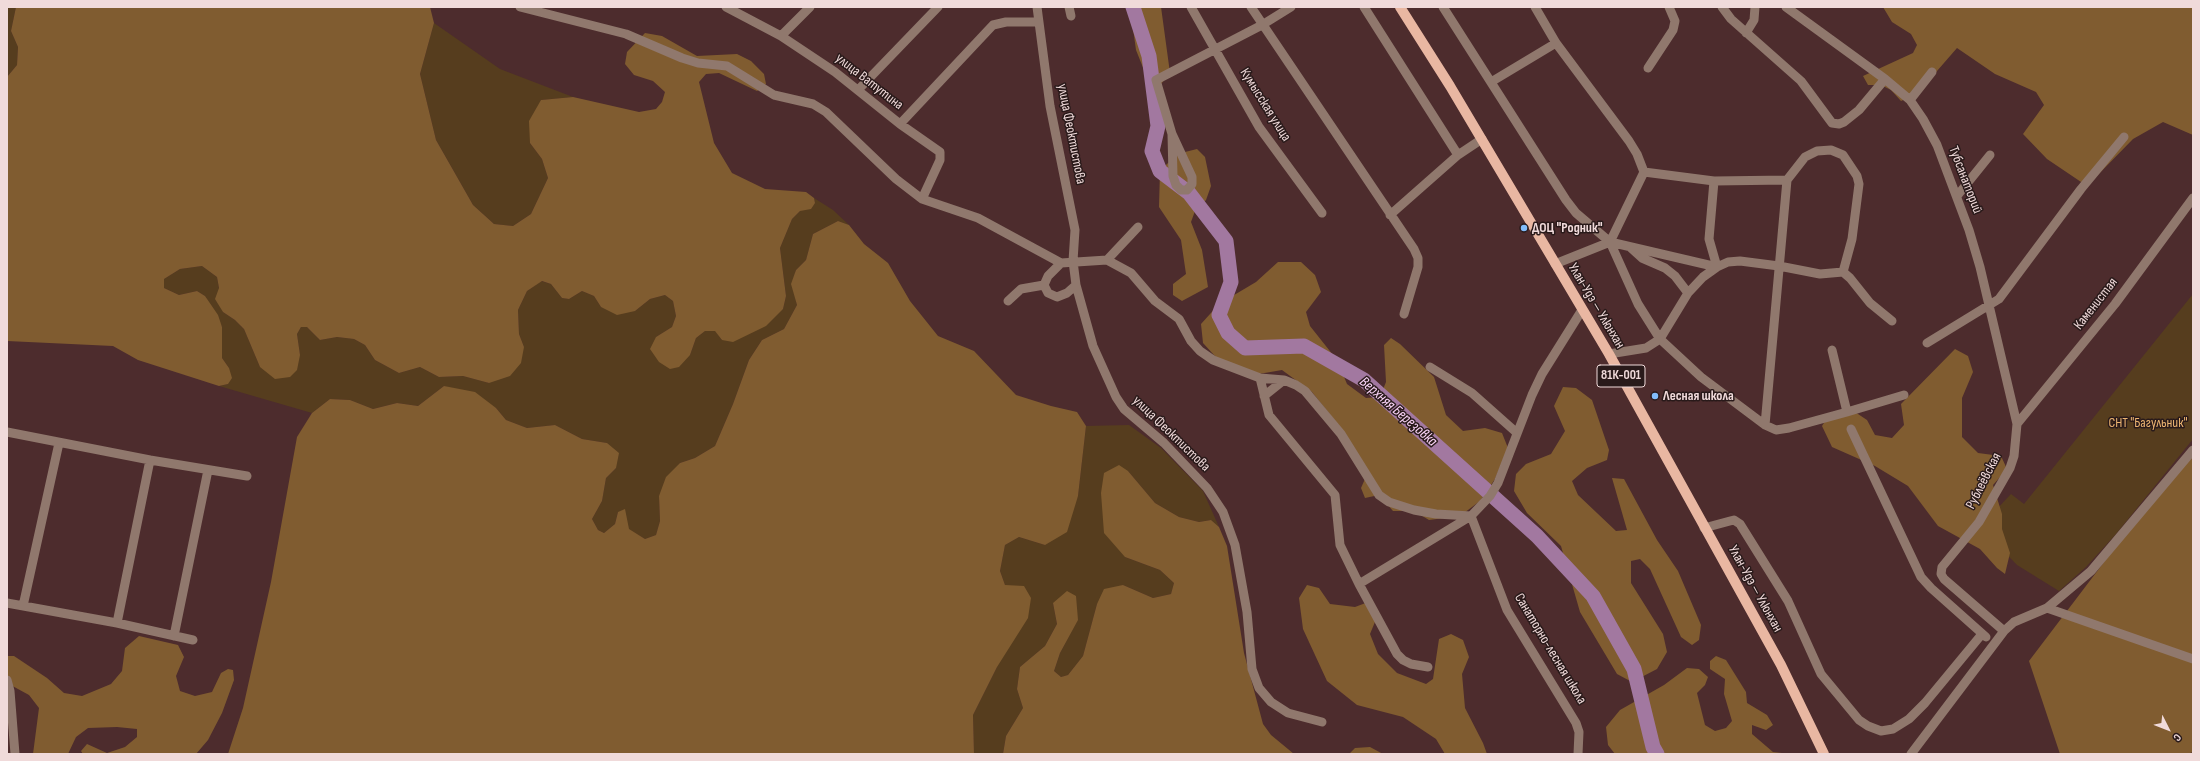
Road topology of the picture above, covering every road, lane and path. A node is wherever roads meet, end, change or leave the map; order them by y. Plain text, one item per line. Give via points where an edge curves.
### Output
1 (520, 7) edge
2 (726, 7) edge
3 (810, 7) edge
4 (938, 7) edge
5 (1037, 7) edge
6 (1191, 7) edge
7 (1251, 7) edge
8 (1291, 7) edge
9 (1364, 7) edge
10 (1400, 7) edge
11 (1443, 7) edge
12 (1535, 7) edge
13 (1669, 7) edge
14 (1722, 7) edge
15 (1756, 7) edge
16 (1786, 7) edge
17 (1038, 22) junction
18 (1262, 25) junction
19 (1746, 33) junction
20 (780, 36) junction
21 (1556, 42) junction
22 (1215, 50) junction
23 (1648, 68) dead end
24 (1932, 72) dead end
25 (1886, 79) junction
26 (1491, 82) junction
27 (858, 90) junction
28 (1910, 100) junction
29 (900, 124) junction
30 (1172, 134) junction
31 (2124, 137) dead end
32 (1482, 139) junction
33 (1458, 155) junction
34 (1990, 155) dead end
35 (1644, 172) junction
36 (1787, 180) junction
37 (1714, 181) junction
38 (1957, 196) junction
39 (2193, 198) edge
40 (922, 199) junction
41 (1322, 213) dead end
42 (1390, 215) junction
43 (1138, 227) dead end
44 (1610, 242) junction
45 (1629, 247) junction
46 (1107, 260) junction
47 (1073, 261) junction
48 (1061, 263) junction
49 (1555, 264) junction
50 (1779, 266) junction
51 (1717, 267) junction
52 (1843, 272) junction
53 (1044, 285) junction
54 (1076, 285) junction
55 (1688, 293) junction
56 (1008, 301) dead end
57 (1989, 306) junction
58 (1582, 310) junction
59 (1404, 314) dead end
60 (1892, 321) dead end
61 (1660, 339) junction
62 (1928, 343) dead end
63 (1832, 350) dead end
64 (1609, 354) junction
65 (1430, 367) dead end
66 (1260, 378) junction
67 (1284, 380) junction
68 (1904, 395) dead end
69 (1264, 396) junction
70 (1847, 412) junction
71 (2017, 424) junction
72 (1765, 425) junction
73 (1851, 429) dead end
74 (7, 432) edge
75 (1517, 432) junction
76 (59, 443) junction
77 (2193, 450) edge
78 (150, 460) junction
79 (208, 470) junction
80 (247, 476) dead end
81 (1471, 516) junction
82 (1704, 528) junction
83 (1359, 584) junction
84 (7, 603) edge
85 (23, 606) junction
86 (2047, 608) junction
87 (117, 623) junction
88 (2004, 631) junction
89 (1982, 634) junction
90 (174, 636) junction
91 (193, 640) dead end
92 (1993, 643) junction
93 (2193, 658) edge
94 (1428, 667) dead end
95 (7, 680) edge
96 (1322, 722) dead end
97 (10, 725) edge
98 (15, 754) edge
99 (1578, 754) edge
100 (1824, 754) edge
101 (1911, 754) edge

1 - 40 street via 626,34 692,61 727,66 774,95 813,104 826,112 896,179
2 - 20 street, улица Ватутина
3 - 20 street
4 - 27 street
5 - 17 street, улица Феоктистова
6 - 22 street, Кумысская улица
7 - 18 street
8 - 18 street
9 - 33 street
10 - 32 main road, Улан-Удэ — Улюнхан / 81К-001
11 - 26 street
12 - 21 street
13 - 23 street via 1675,21 1673,30
14 - 19 street
15 - 19 street via 1754,20
16 - 25 street, Тубсанаторий
17 - 29 street, улица Ватутина via 1006,22 993,26
17 - 47 street, улица Феоктистова via 1050,106 1075,230
18 - 22 street
18 - 42 street
19 - 25 street via 1801,81 1832,123 1844,122 1859,110
20 - 27 street, улица Ватутина
21 - 26 street
21 - 35 street via 1629,141
22 - 30 street via 1156,80
22 - 41 street, Кумысская улица via 1259,127
24 - 28 street
25 - 28 street, Тубсанаторий
26 - 44 street via 1566,200 1576,213
27 - 29 street, улица Ватутина
28 - 38 street, Тубсанаторий via 1937,145
29 - 40 street via 940,152 940,160
30 - 30 street via 1192,177 1192,184 1187,190 1181,190 1176,185
31 - 57 street via 2081,189 2007,290
32 - 33 street
32 - 49 main road, Улан-Удэ — Улюнхан / 81К-001
33 - 42 street
34 - 38 street
35 - 37 street
35 - 44 street
36 - 37 street
36 - 50 street
36 - 52 street via 1805,157 1817,151 1831,150 1843,155 1851,165 1859,184 1852,239
37 - 51 street via 1709,239
38 - 57 street, Тубсанаторий via 1980,267
39 - 71 street, Каменистая via 2115,304
40 - 48 street via 978,218
42 - 59 street via 1418,258 1418,267
43 - 46 street
44 - 45 street
44 - 49 street
44 - 61 street via 1638,304
45 - 51 street
45 - 55 street via 1642,258 1665,268
46 - 47 street
46 - 66 street via 1131,273 1155,301 1179,319 1191,341 1200,351 1213,360
47 - 48 street
47 - 54 street, улица Феоктистова
48 - 53 street via 1048,276
49 - 58 main road, Улан-Удэ — Улюнхан / 81К-001
50 - 51 street via 1740,261 1728,262
50 - 52 street via 1820,274
50 - 72 street
51 - 55 street
52 - 60 street via 1870,304
53 - 54 street via 1048,293 1057,297
53 - 56 street via 1021,289
54 - 96 street, улица Феоктистова via 1093,346 1116,397 1124,409 1164,443 1206,488 1224,512 1235,545 1247,612 1252,669 1259,688 1271,702 1288,713
55 - 61 street
57 - 62 street
57 - 71 street, Рублеёвская
58 - 64 main road, Улан-Удэ — Улюнхан / 81К-001
58 - 75 street via 1542,374
61 - 64 street via 1646,348
61 - 72 street via 1701,377
63 - 70 street
64 - 82 main road, Улан-Удэ — Улюнхан / 81К-001
65 - 75 street via 1472,393
66 - 67 street
66 - 69 street
67 - 69 street
67 - 81 street via 1305,391 1336,427 1379,495 1389,502 1414,510
68 - 70 street
69 - 83 street via 1272,421 1335,495 1340,545
70 - 72 street via 1789,428 1776,430
71 - 88 street, Рублеёвская via 2014,456 2010,468 1979,522 1942,567 1941,574
73 - 89 street via 1921,577
74 - 76 street
75 - 81 street via 1498,483 1490,496
76 - 78 street
76 - 85 street
77 - 86 street via 2091,571
78 - 79 street
78 - 87 street
79 - 80 street
79 - 90 street
81 - 83 street
81 - 99 street, Санаторно-лесная школа via 1507,610 1576,723 1579,732
82 - 89 street via 1734,520 1740,524 1797,618 1812,659 1821,674 1859,720 1881,732 1893,729 1909,719
82 - 100 main road, Улан-Удэ — Улюнхан / 81К-001 via 1781,665
83 - 94 street via 1397,654 1411,664
84 - 85 street
85 - 87 street
86 - 88 street via 2014,622
86 - 93 street
87 - 90 street
88 - 92 street
89 - 92 street
90 - 91 street
92 - 101 street
95 - 97 street via 10,691
97 - 98 street

